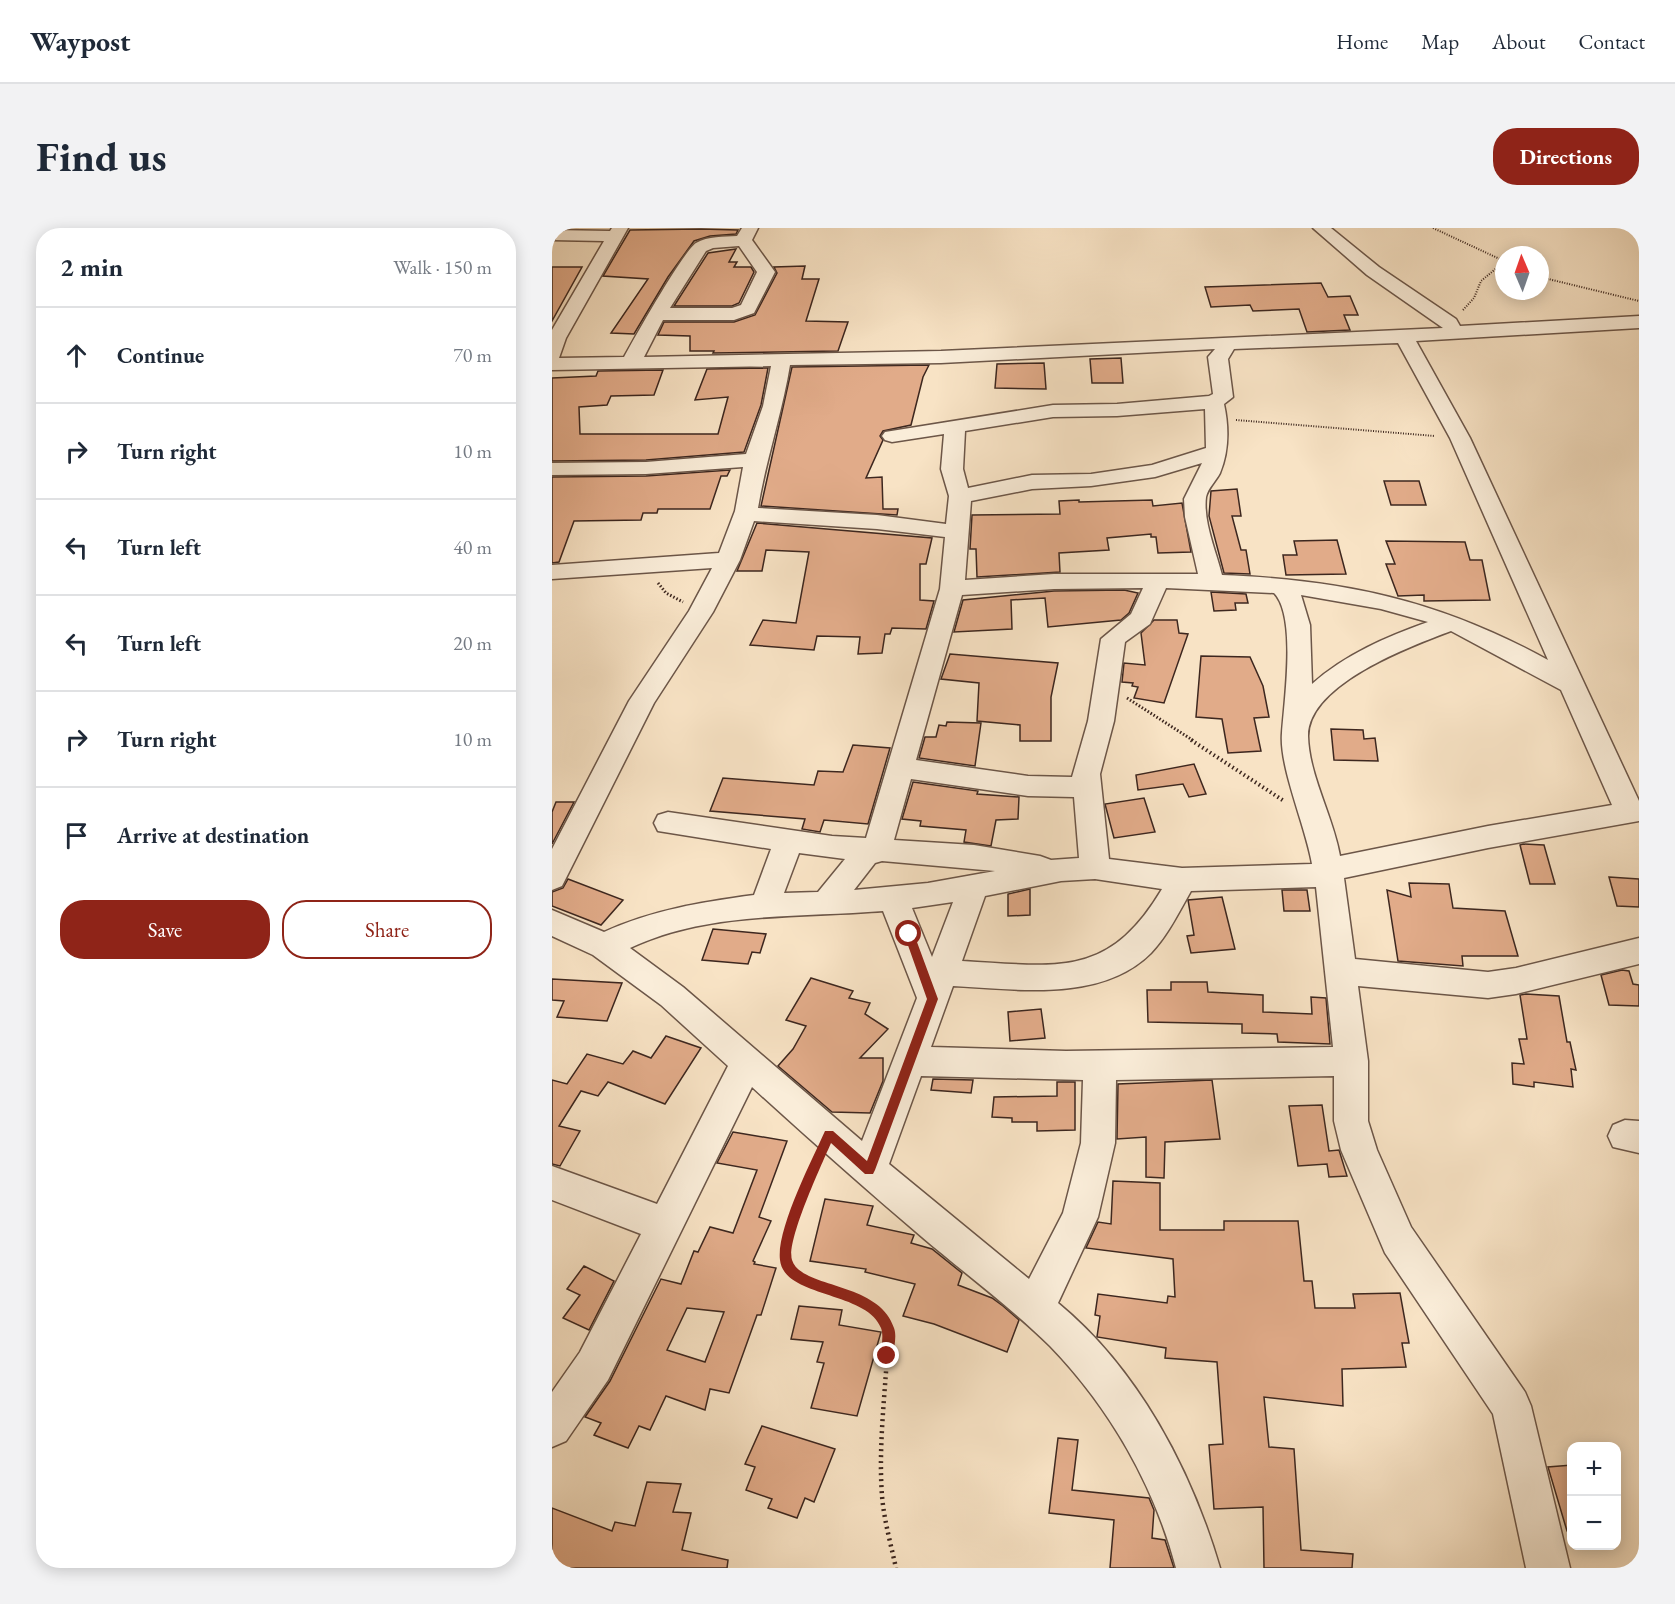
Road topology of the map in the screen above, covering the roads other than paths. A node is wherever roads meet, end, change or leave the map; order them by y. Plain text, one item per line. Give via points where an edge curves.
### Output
1 (1321, 228) edge
2 (617, 232) edge
3 (747, 234) edge
4 (552, 235) edge
5 (1357, 236) dead end
6 (1373, 271) junction
7 (659, 314) junction
8 (1639, 322) edge
9 (1452, 327) junction
10 (1404, 337) junction
11 (1226, 342) junction
12 (552, 355) edge
13 (781, 362) junction
14 (631, 363) junction
15 (552, 364) edge
16 (1215, 410) junction
17 (955, 426) junction
18 (892, 436) dead end
19 (1215, 452) junction
20 (755, 460) junction
21 (552, 469) edge
22 (960, 495) junction
23 (746, 511) junction
24 (958, 532) junction
25 (728, 561) junction
26 (552, 572) edge
27 (1158, 581) junction
28 (1211, 581) junction
29 (1279, 584) junction
30 (952, 589) junction
31 (1452, 622) junction
32 (1573, 685) junction
33 (1298, 717) junction
34 (900, 768) junction
35 (1085, 787) junction
36 (1635, 812) edge
37 (668, 823) dead end
38 (788, 842) junction
39 (872, 852) junction
40 (1095, 868) junction
41 (1061, 870) junction
42 (1328, 873) junction
43 (552, 878) edge
44 (1182, 880) junction
45 (973, 888) junction
46 (893, 898) junction
47 (826, 904) junction
48 (765, 905) junction
49 (552, 922) edge
50 (604, 946) junction
51 (1639, 951) edge
52 (1340, 971) junction
53 (938, 986) junction
54 (748, 1061) junction
55 (911, 1061) junction
56 (1351, 1061) junction
57 (1100, 1065) junction
58 (869, 1170) junction
59 (552, 1184) edge
60 (665, 1225) junction
61 (1035, 1308) junction
62 (552, 1427) edge
63 (1198, 1568) edge
64 (1548, 1568) edge

1 - 6 street
2 - 4 street
2 - 12 street via 557,338
3 - 7 street via 700,248
3 - 7 street via 748,251 764,265 766,272 748,309 734,314
5 - 6 street
6 - 9 street
7 - 14 street
8 - 9 street
9 - 10 street
10 - 11 street
10 - 32 street via 1460,438
11 - 13 street
11 - 16 street via 1218,357 1223,397
13 - 14 street
13 - 20 street via 773,406
14 - 15 street
16 - 17 street via 1053,411
16 - 19 street
17 - 18 street
17 - 22 street via 952,469
19 - 22 street via 1144,473 1032,482
19 - 28 street via 1195,502
20 - 21 street via 646,468
20 - 23 street
22 - 24 street
23 - 24 street
23 - 25 street
24 - 30 street
25 - 26 street
25 - 43 street via 701,612 642,700
27 - 28 street
27 - 30 street via 1015,581
27 - 35 street via 1141,618 1113,639
28 - 29 street
29 - 31 street via 1362,597
29 - 33 street via 1289,592 1300,632
30 - 34 street
31 - 32 street
31 - 33 street via 1378,651 1335,678
32 - 36 street
33 - 42 street via 1298,759
34 - 35 street via 1028,786
34 - 39 street
35 - 40 street
36 - 42 street via 1488,837
37 - 38 street
38 - 39 street
38 - 48 street
39 - 41 street via 974,856
39 - 47 street
40 - 41 street
40 - 44 street
41 - 45 street
42 - 44 street
42 - 52 street
44 - 53 street via 1157,922 1138,944 1107,966 1088,973
45 - 46 street
45 - 53 street
46 - 47 street
46 - 53 street
47 - 48 street
48 - 50 street via 692,915 641,929
49 - 50 street
50 - 54 street via 672,996
51 - 52 street via 1488,985
52 - 56 street
53 - 55 street
54 - 58 street
54 - 60 street
55 - 57 street
55 - 58 street
56 - 57 street
56 - 64 street via 1351,1121 1359,1150 1398,1240 1511,1406
57 - 61 street via 1098,1143 1080,1217
58 - 61 street
59 - 60 street
60 - 62 street via 594,1366
61 - 63 street via 1063,1332 1112,1389 1160,1464

